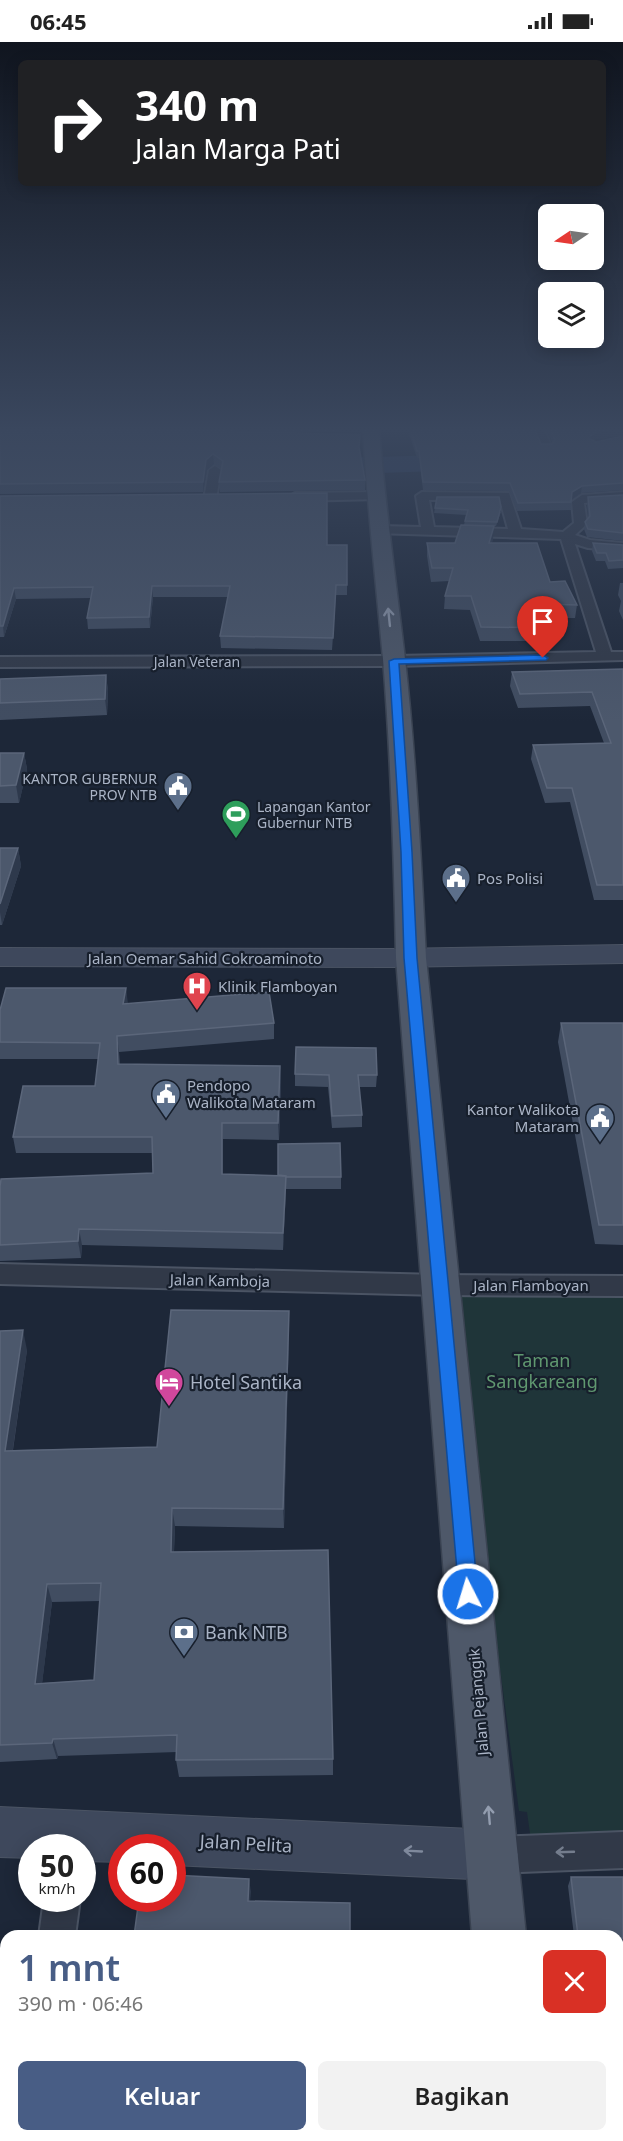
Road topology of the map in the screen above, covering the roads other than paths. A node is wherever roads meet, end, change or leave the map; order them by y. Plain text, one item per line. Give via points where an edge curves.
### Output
1 (380, 526) edge
2 (427, 526) edge
3 (513, 526) edge
4 (579, 526) edge
5 (380, 530) junction
6 (428, 531) junction
7 (515, 532) junction
8 (566, 536) junction
9 (623, 547) edge
10 (605, 656) junction
11 (623, 656) edge
12 (394, 661) junction
13 (0, 662) edge
14 (623, 954) edge
15 (0, 957) edge
16 (411, 958) junction
17 (0, 1274) edge
18 (439, 1285) junction
19 (623, 1286) edge
20 (0, 1832) edge
21 (18, 1834) edge
22 (96, 1842) edge
23 (623, 1850) edge
24 (493, 1855) junction
25 (60, 1912) edge
26 (58, 1930) edge
27 (499, 1930) edge

1 - 5 main road, Jalan Pejanggik
2 - 6 street
3 - 7 street
4 - 8 street
5 - 6 street
12 -> 5 main road, Jalan Pejanggik
6 - 7 street
7 - 8 street
8 - 9 street via 588,544
8 - 10 street
10 - 11 street, Jalan Veteran
10 - 12 street, Jalan Veteran
12 - 13 street, Jalan Veteran
12 - 16 main road, Jalan Pejanggik
14 - 16 street, Jalan Oemar Sahid Cokroaminoto
15 - 16 street, Jalan Oemar Sahid Cokroaminoto
16 - 18 main road, Jalan Pejanggik
17 - 18 street, Jalan Kamboja
18 - 19 street, Jalan Flamboyan
24 -> 18 main road, Jalan Pejanggik
20 - 21 street, Jalan Pelita
24 -> 22 street, Jalan Pelita
23 -> 24 street
24 - 27 main road, Jalan Pejanggik
25 - 26 street

